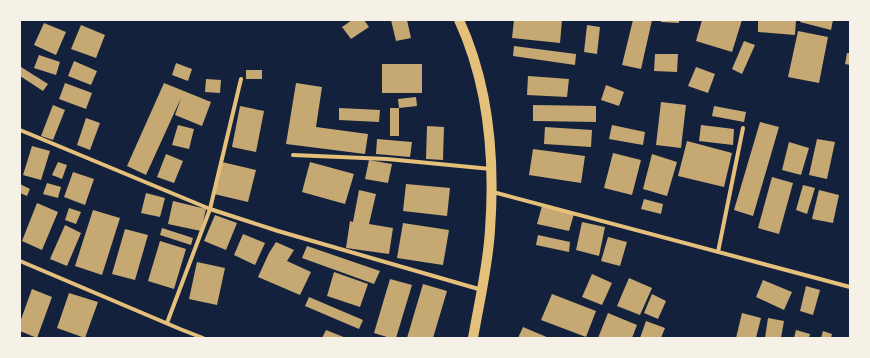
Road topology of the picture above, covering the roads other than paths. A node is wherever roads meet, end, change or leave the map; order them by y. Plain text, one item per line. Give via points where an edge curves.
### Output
1 (459, 20) edge
2 (241, 79) dead end
3 (743, 128) dead end
4 (20, 130) edge
5 (293, 155) dead end
6 (491, 169) junction
7 (492, 192) junction
8 (210, 209) junction
9 (718, 252) junction
10 (20, 260) edge
11 (850, 287) edge
12 (482, 290) junction
13 (167, 323) junction
14 (203, 338) edge
15 (473, 338) edge

1 - 6 main road via 479,76 491,150
2 - 8 street
3 - 9 street
4 - 8 street
5 - 6 street via 387,159
6 - 7 main road
7 - 9 street
7 - 12 main road via 490,232
8 - 12 street
8 - 13 street
9 - 11 street
10 - 13 street
12 - 15 main road
13 - 14 street

